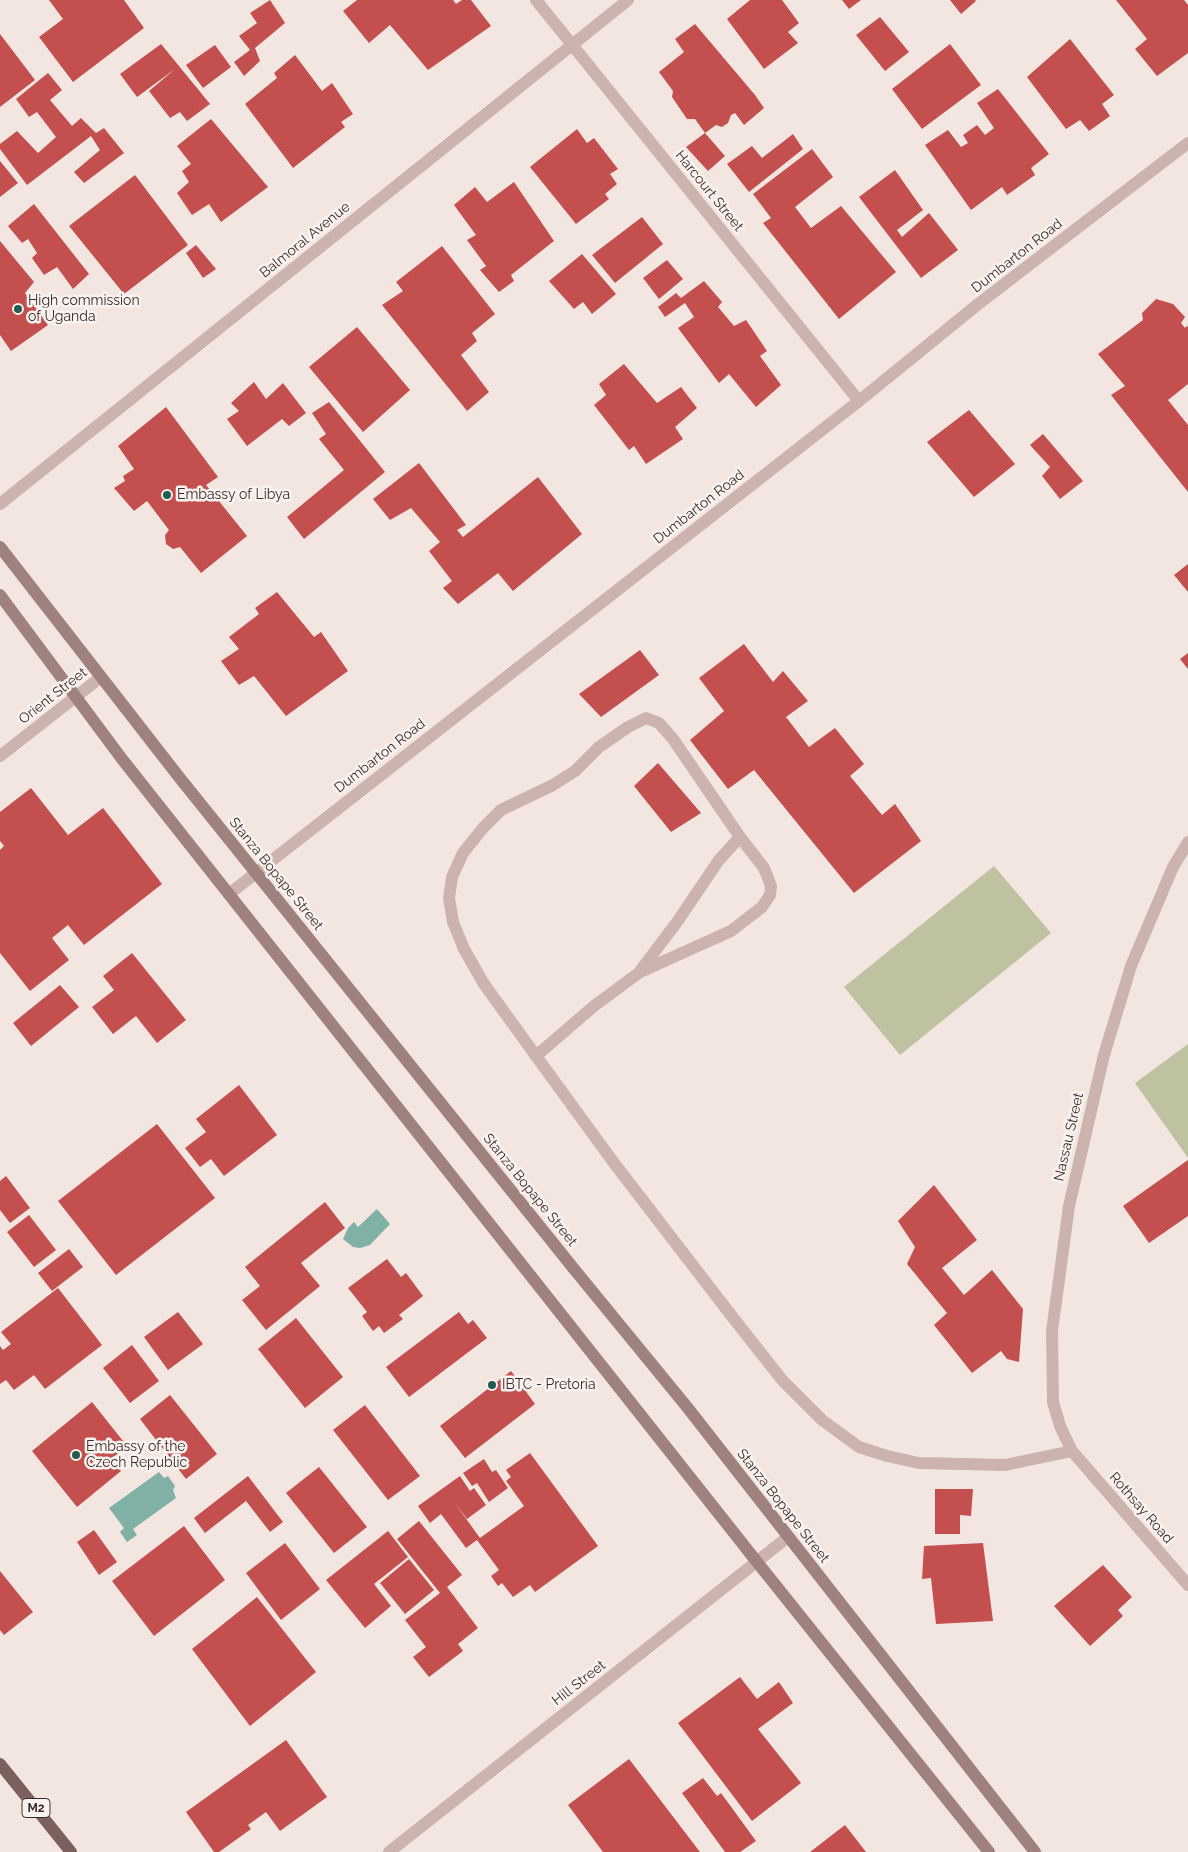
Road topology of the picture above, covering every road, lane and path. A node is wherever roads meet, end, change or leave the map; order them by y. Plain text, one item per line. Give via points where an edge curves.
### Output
1 (536, 0) edge
2 (628, 0) edge
3 (571, 45) junction
4 (1188, 143) edge
5 (859, 401) junction
6 (0, 504) edge
7 (0, 547) edge
8 (0, 595) edge
9 (101, 677) junction
10 (76, 697) junction
11 (0, 756) edge
12 (740, 837) junction
13 (1188, 842) edge
14 (256, 872) junction
15 (229, 894) junction
16 (640, 972) junction
17 (536, 1056) junction
18 (1072, 1450) junction
19 (788, 1537) junction
20 (756, 1562) junction
21 (1188, 1585) edge
22 (0, 1764) edge
23 (71, 1852) edge
24 (389, 1852) edge
25 (989, 1852) edge
26 (1035, 1852) edge

1 - 3 street, Harcourt Street
2 - 3 street, Balmoral Avenue
3 - 5 street, Harcourt Street
3 - 6 street, Balmoral Avenue
4 - 5 street, Dumbarton Road via 977,305
5 - 14 street, Dumbarton Road
7 - 9 main road, Stanza Bopape Street
8 - 10 main road
9 - 10 street, Orient Street
9 - 14 main road, Stanza Bopape Street
10 - 11 street, Orient Street
10 - 15 main road
12 - 16 street via 719,860
12 - 16 street via 764,868 771,886 770,895 762,907 731,931
12 - 17 street via 673,738 659,723 646,718 599,747 575,771 502,810 482,828 463,853 452,876 449,898 453,922 484,984
13 - 18 street, Nassau Street via 1173,867 1131,966 1104,1055 1069,1206 1052,1331 1053,1402
14 - 15 street, Dumbarton Road
14 - 19 main road, Stanza Bopape Street
15 - 20 main road
16 - 17 street
17 - 18 street via 734,1319 784,1381 822,1420 859,1447 919,1463 1005,1465
18 - 21 street, Rothsay Road
19 - 20 street, Hill Street
19 - 26 main road, Stanza Bopape Street
20 - 24 street, Hill Street
20 - 25 main road
22 - 23 main road, M2

